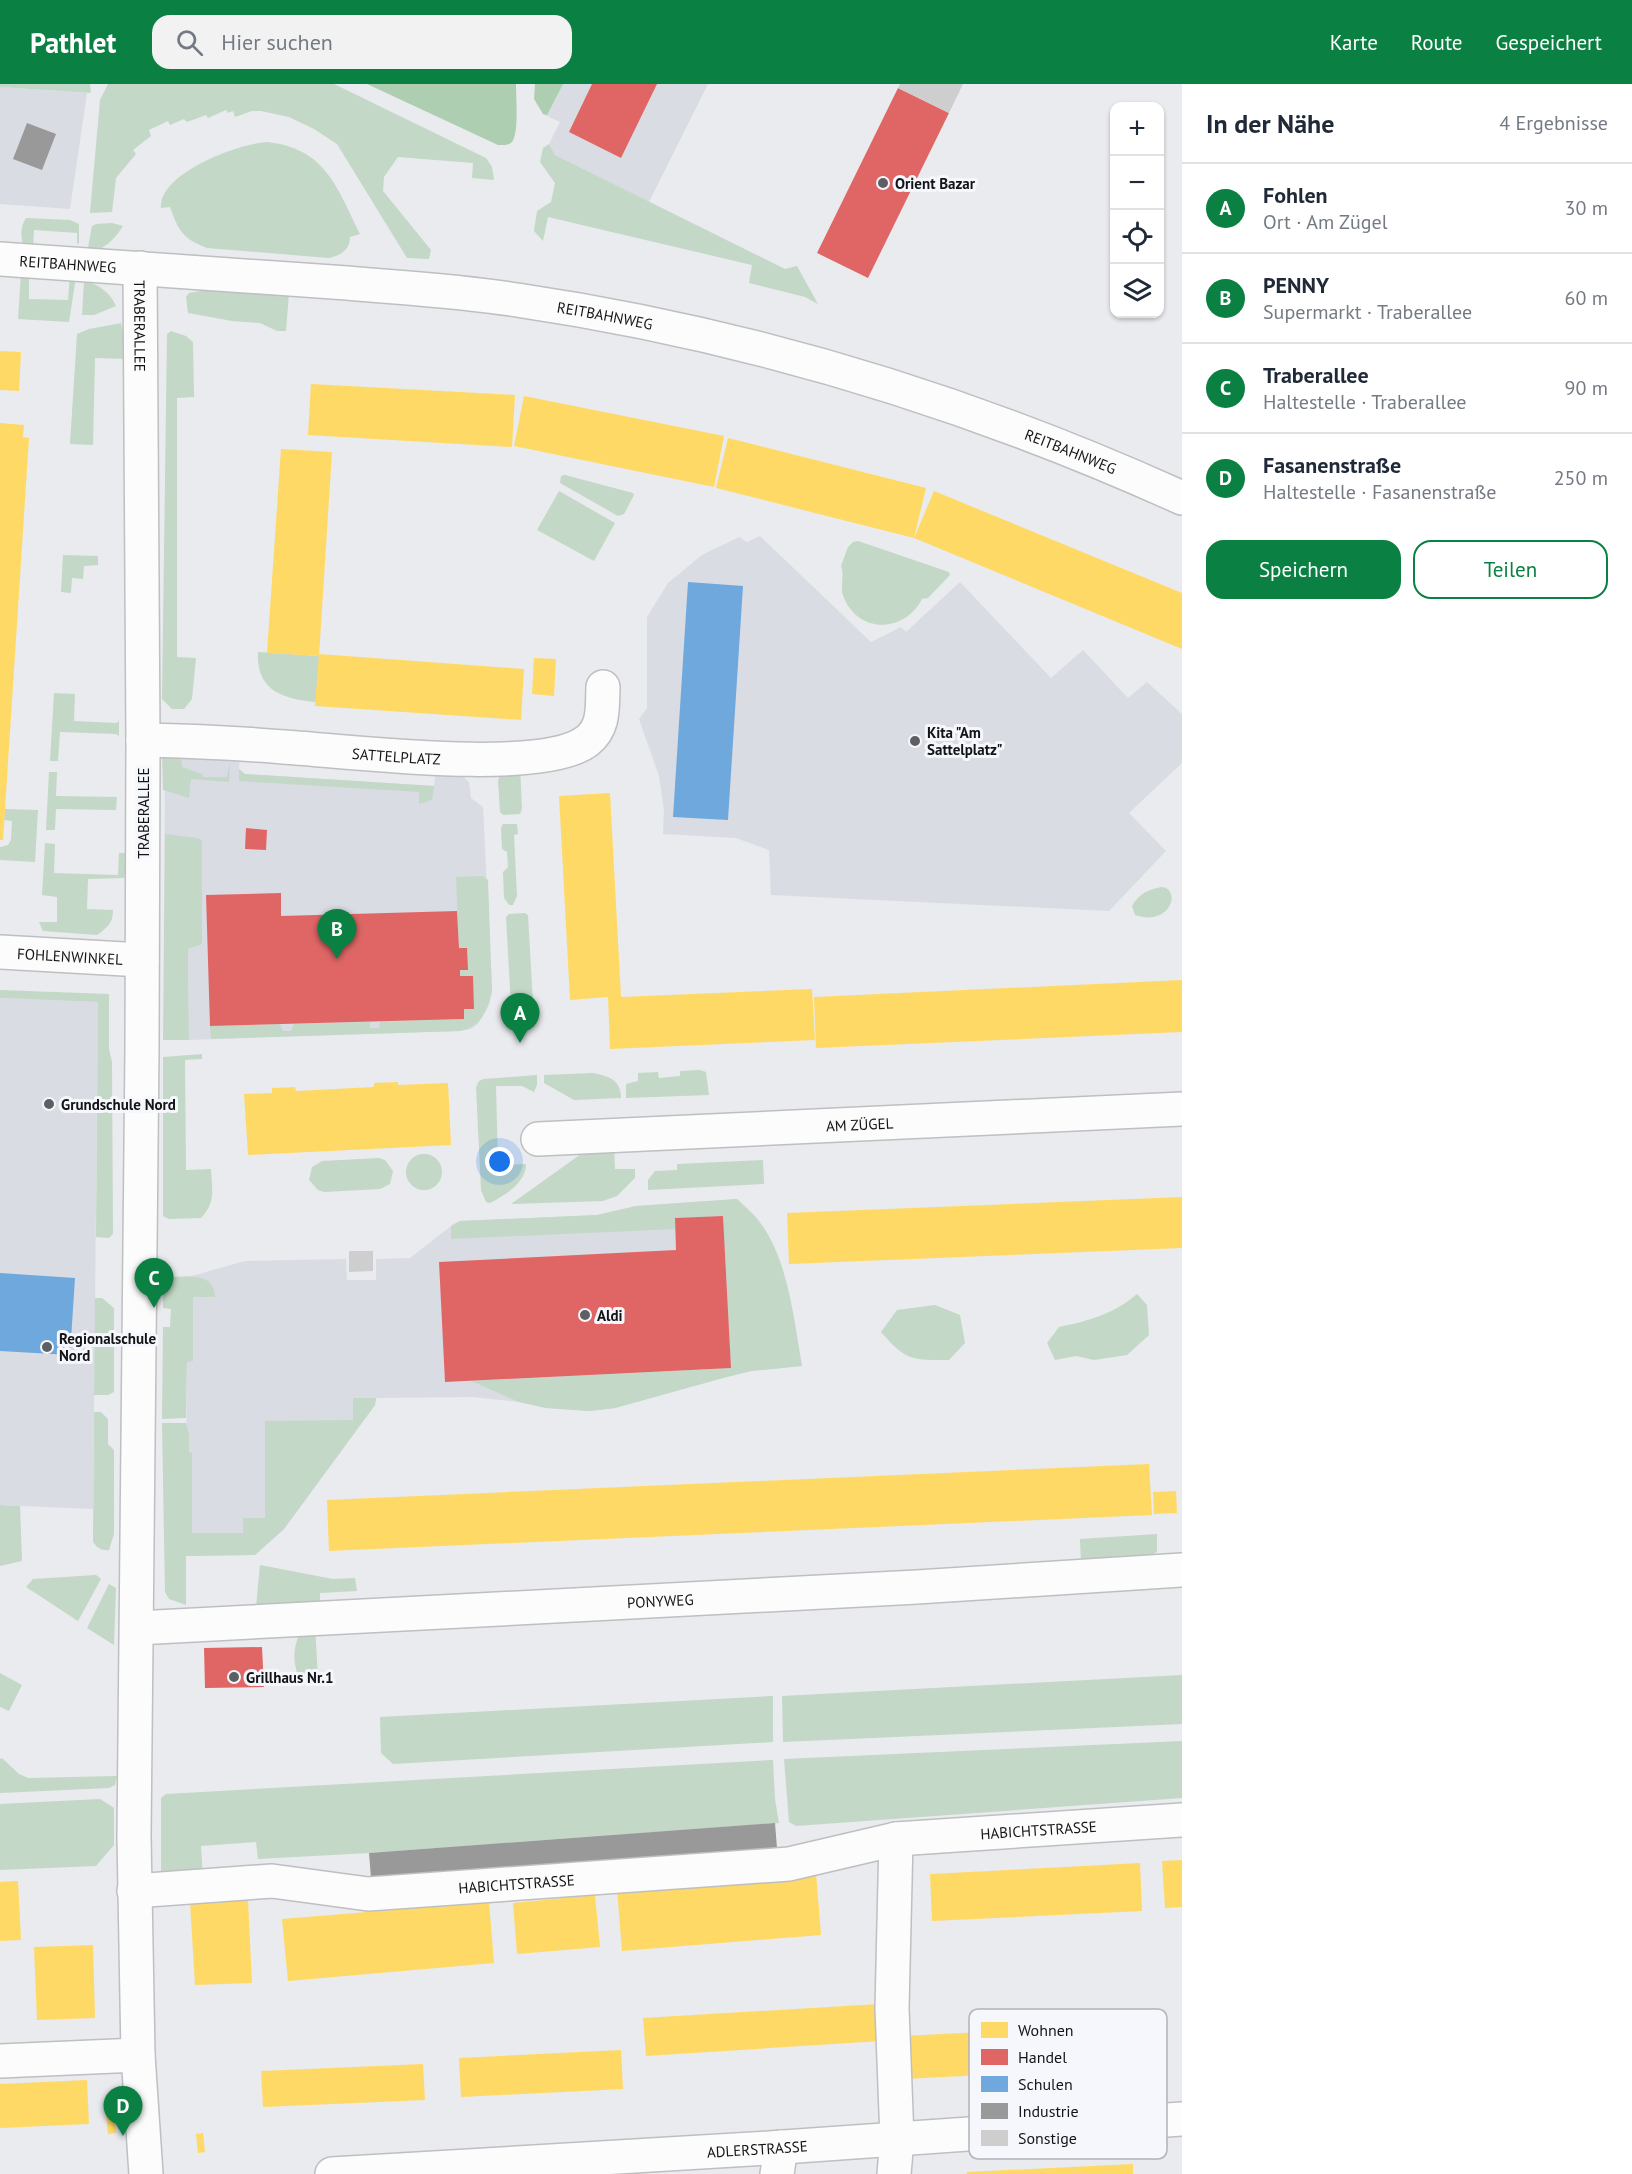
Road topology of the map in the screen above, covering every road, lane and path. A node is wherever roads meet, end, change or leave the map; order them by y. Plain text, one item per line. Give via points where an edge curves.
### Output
1 (0, 259) edge
2 (140, 268) junction
3 (1182, 498) edge
4 (603, 687) dead end
5 (143, 740) junction
6 (0, 952) edge
7 (142, 960) junction
8 (1182, 1109) edge
9 (538, 1139) dead end
10 (1182, 1570) edge
11 (137, 1628) junction
12 (1182, 1820) edge
13 (896, 1839) junction
14 (134, 1891) junction
15 (138, 2055) junction
16 (0, 2061) edge
17 (1182, 2119) edge
18 (1167, 2120) edge
19 (969, 2134) edge
20 (897, 2139) junction
21 (779, 2160) edge
22 (146, 2174) edge
23 (332, 2174) edge
24 (894, 2174) edge

1 - 2 street, REITBAHNWEG
2 - 3 street, REITBAHNWEG via 517,299 657,325 766,350 916,394 1019,429
2 - 5 street, TRABERALLEE
4 - 5 street, SATTELPLATZ via 598,729 578,747 558,754 447,759
5 - 7 street, TRABERALLEE
6 - 7 street, FOHLENWINKEL
7 - 11 street, TRABERALLEE
8 - 9 street, AM ZÜGEL
10 - 11 street, PONYWEG
11 - 14 street, TRABERALLEE
12 - 13 street, HABICHTSTRASSE
13 - 14 street, HABICHTSTRASSE via 789,1864 368,1894 272,1881
13 - 20 street via 891,2008
14 - 15 street, TRABERALLEE
15 - 16 street
15 - 22 street, TRABERALLEE
17 - 18 street, ADLERSTRASSE
19 - 20 street, ADLERSTRASSE
20 - 21 street, ADLERSTRASSE
20 - 24 street
21 - 23 street, ADLERSTRASSE

